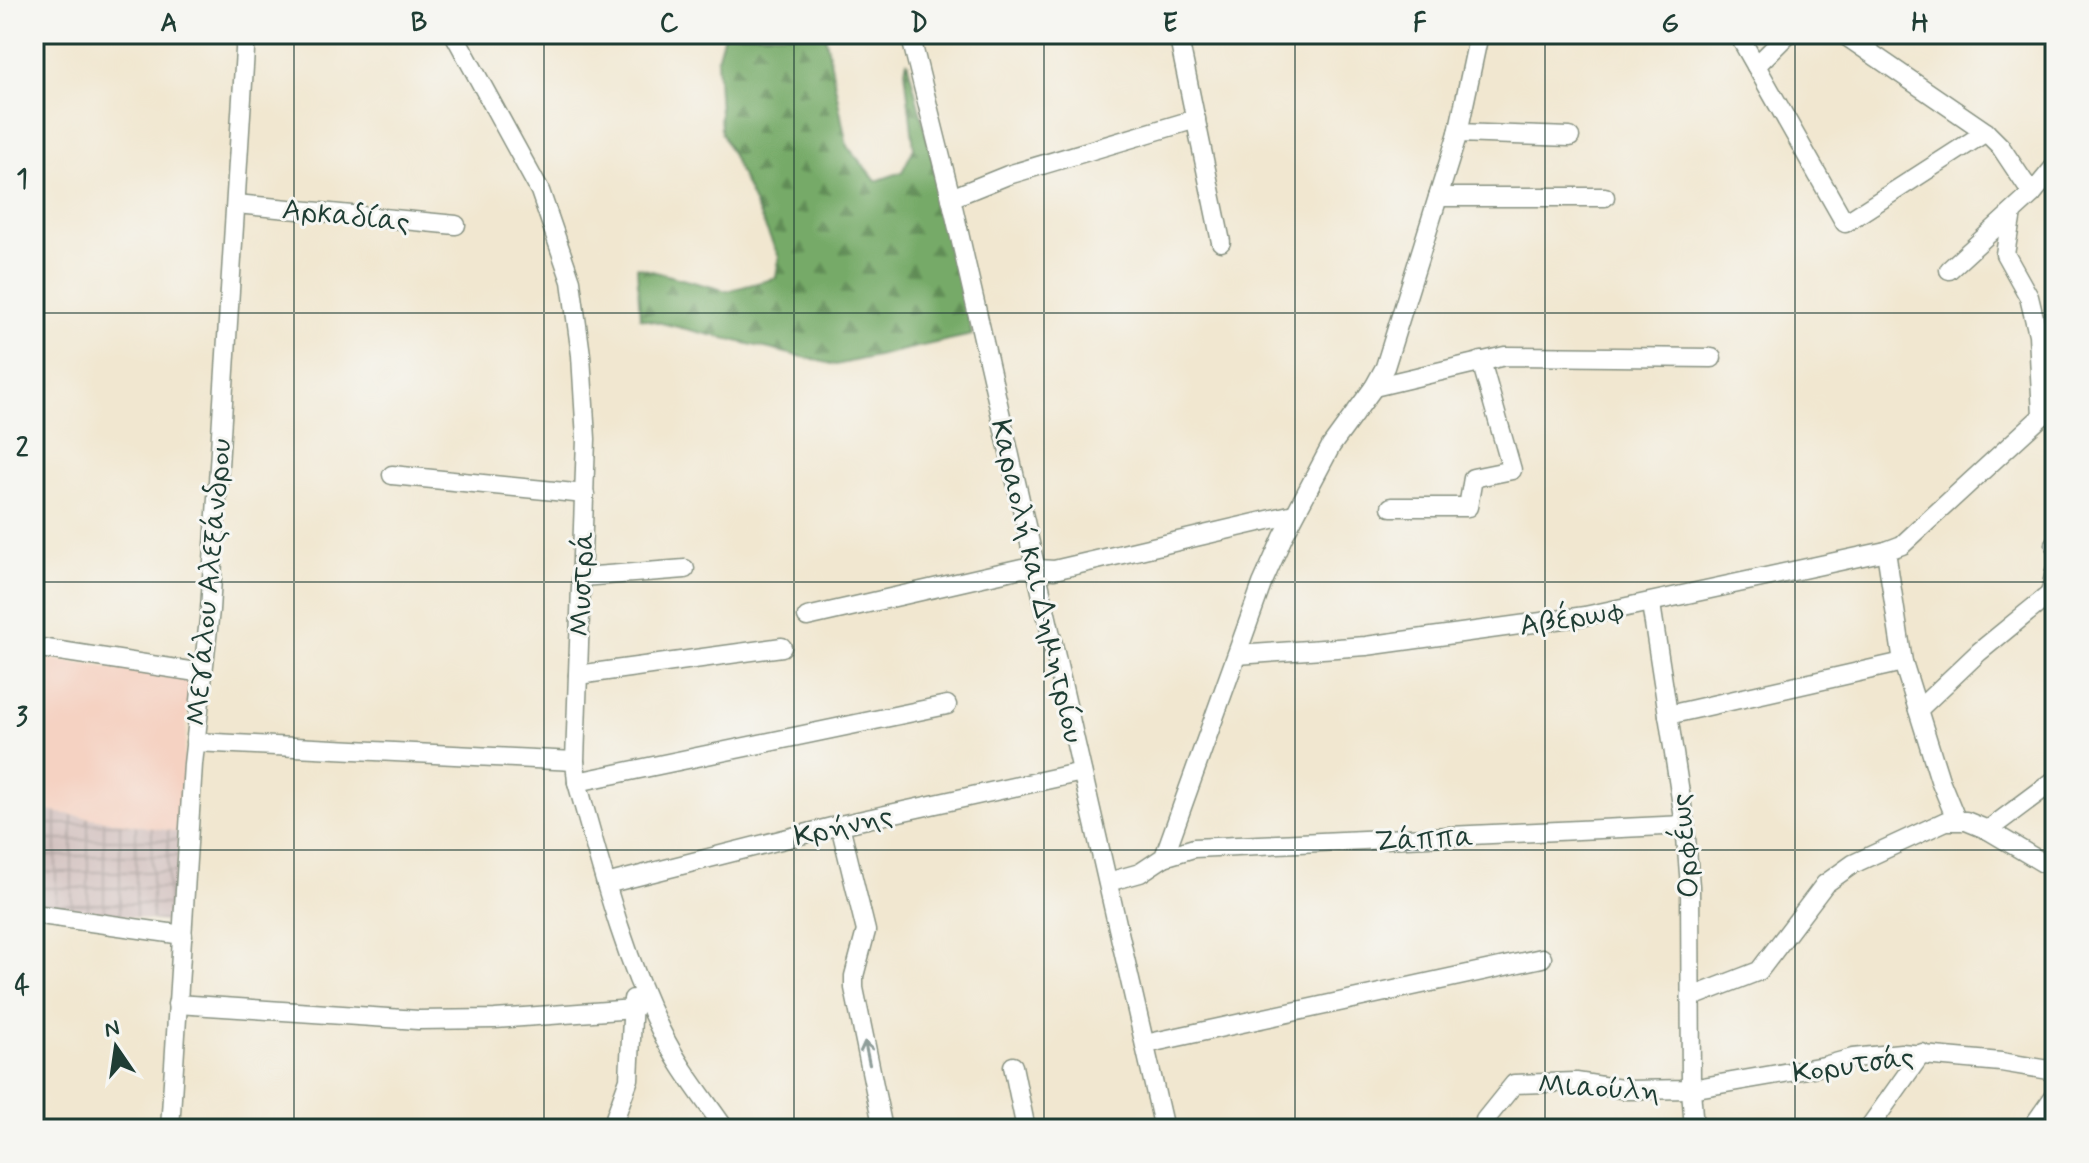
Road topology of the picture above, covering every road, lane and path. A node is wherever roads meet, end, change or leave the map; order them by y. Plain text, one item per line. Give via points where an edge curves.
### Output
1 (246, 34) edge
2 (454, 34) edge
3 (910, 34) edge
4 (1178, 34) edge
5 (1479, 34) edge
6 (1738, 34) edge
7 (1788, 34) edge
8 (1843, 34) edge
9 (1756, 66) junction
10 (1196, 119) junction
11 (1986, 132) junction
12 (1458, 133) junction
13 (1570, 137) dead end
14 (2055, 166) edge
15 (2032, 194) junction
16 (1438, 197) junction
17 (1605, 197) dead end
18 (951, 198) junction
19 (236, 204) junction
20 (2012, 213) junction
21 (456, 225) dead end
22 (1221, 242) dead end
23 (1949, 270) dead end
24 (1712, 358) dead end
25 (1481, 361) junction
26 (1374, 387) junction
27 (2048, 410) edge
28 (392, 475) dead end
29 (585, 494) junction
30 (1391, 507) dead end
31 (1294, 514) junction
32 (1894, 548) junction
33 (685, 569) dead end
34 (1034, 570) junction
35 (2055, 571) edge
36 (582, 577) junction
37 (1651, 604) junction
38 (807, 617) dead end
39 (34, 647) edge
40 (782, 647) dead end
41 (1237, 655) junction
42 (1903, 662) junction
43 (203, 673) junction
44 (578, 675) junction
45 (947, 705) dead end
46 (1918, 710) junction
47 (1668, 715) junction
48 (195, 742) junction
49 (575, 761) junction
50 (1082, 772) junction
51 (2055, 780) edge
52 (577, 782) junction
53 (1956, 819) junction
54 (840, 825) junction
55 (1685, 825) junction
56 (1988, 830) junction
57 (1164, 857) junction
58 (2055, 870) edge
59 (1108, 882) junction
60 (606, 884) junction
61 (34, 914) edge
62 (183, 935) junction
63 (1542, 958) dead end
64 (632, 966) junction
65 (1692, 997) junction
66 (177, 1004) junction
67 (634, 1009) junction
68 (1145, 1044) junction
69 (1922, 1053) junction
70 (1013, 1066) dead end
71 (2055, 1071) edge
72 (1691, 1089) junction
73 (2055, 1095) edge
74 (170, 1129) edge
75 (611, 1129) edge
76 (725, 1129) edge
77 (883, 1129) edge
78 (1026, 1129) edge
79 (1164, 1129) edge
80 (1485, 1129) edge
81 (1694, 1129) edge
82 (1868, 1129) edge
83 (2031, 1129) edge

1 - 19 street, Μεγάλου Αλεξάνδρου
2 - 29 street, Μυστρά via 540,191 571,281 584,398
3 - 18 street, Καραολή και Δημητρίου
4 - 10 street
5 - 12 street
6 - 9 street
7 - 9 street
8 - 11 street
9 - 11 street via 1845,223
10 - 18 street
10 - 22 street
11 - 15 street
12 - 13 street
12 - 16 street
14 - 15 street
15 - 20 street
16 - 17 street
16 - 26 street via 1385,367
18 - 34 street, Καραολή και Δημητρίου
19 - 21 street, Αρκαδίας
19 - 43 street, Μεγάλου Αλεξάνδρου
20 - 23 street
20 - 27 street via 2005,254 2029,297
24 - 25 street via 1505,356
25 - 26 street
25 - 30 street via 1512,470 1473,478 1468,507
26 - 31 street via 1331,446
27 - 32 street
28 - 29 street
29 - 36 street, Μυστρά
31 - 34 street via 1054,570
31 - 41 street
32 - 37 street, Αβέρωφ
32 - 42 street
33 - 36 street
34 - 38 street via 1022,568
34 - 50 street, Καραολή και Δημητρίου
35 - 46 street via 2050,594
36 - 44 street, Μυστρά
37 - 41 street, Αβέρωφ via 1444,637
37 - 47 street, Ορφέως
39 - 43 street
40 - 44 street
41 - 57 street
42 - 46 street
42 - 47 street
43 - 48 street, Μεγάλου Αλεξάνδρου
44 - 49 street, Μυστρά
45 - 52 street
46 - 53 street
47 - 55 street, Ορφέως
48 - 49 street
48 - 62 street, Μεγάλου Αλεξάνδρου
49 - 52 street, Μυστρά
50 - 54 street, Κρήνης
50 - 59 street, Καραολή και Δημητρίου
51 - 56 street
52 - 60 street, Μυστρά
53 - 56 street
53 - 65 street via 1868,855 1837,875 1759,971
54 - 60 street, Κρήνης
77 -> 54 street via 854,988 866,931
55 - 57 street, Ζάππα via 1194,848
55 - 65 street, Ορφέως
56 - 58 street
57 - 59 street, Ζάππα via 1140,873
59 - 68 street, Καραολή και Δημητρίου
60 - 64 street, Μυστρά
61 - 62 street
62 - 66 street, Μεγάλου Αλεξάνδρου
63 - 68 street
64 - 67 street
64 - 76 street, Μυστρά via 678,1063
65 - 72 street, Ορφέως
66 - 67 street via 418,1020
66 - 74 street, Μεγάλου Αλεξάνδρου
67 - 75 street via 629,1079
68 - 79 street, Καραολή και Δημητρίου
69 - 71 street, Κορυτσάς
69 - 72 street, Κορυτσάς via 1853,1058
69 - 82 street
70 - 78 street
72 - 80 street, Μιαούλη via 1514,1084 1485,1120
72 - 81 street
73 - 83 street

